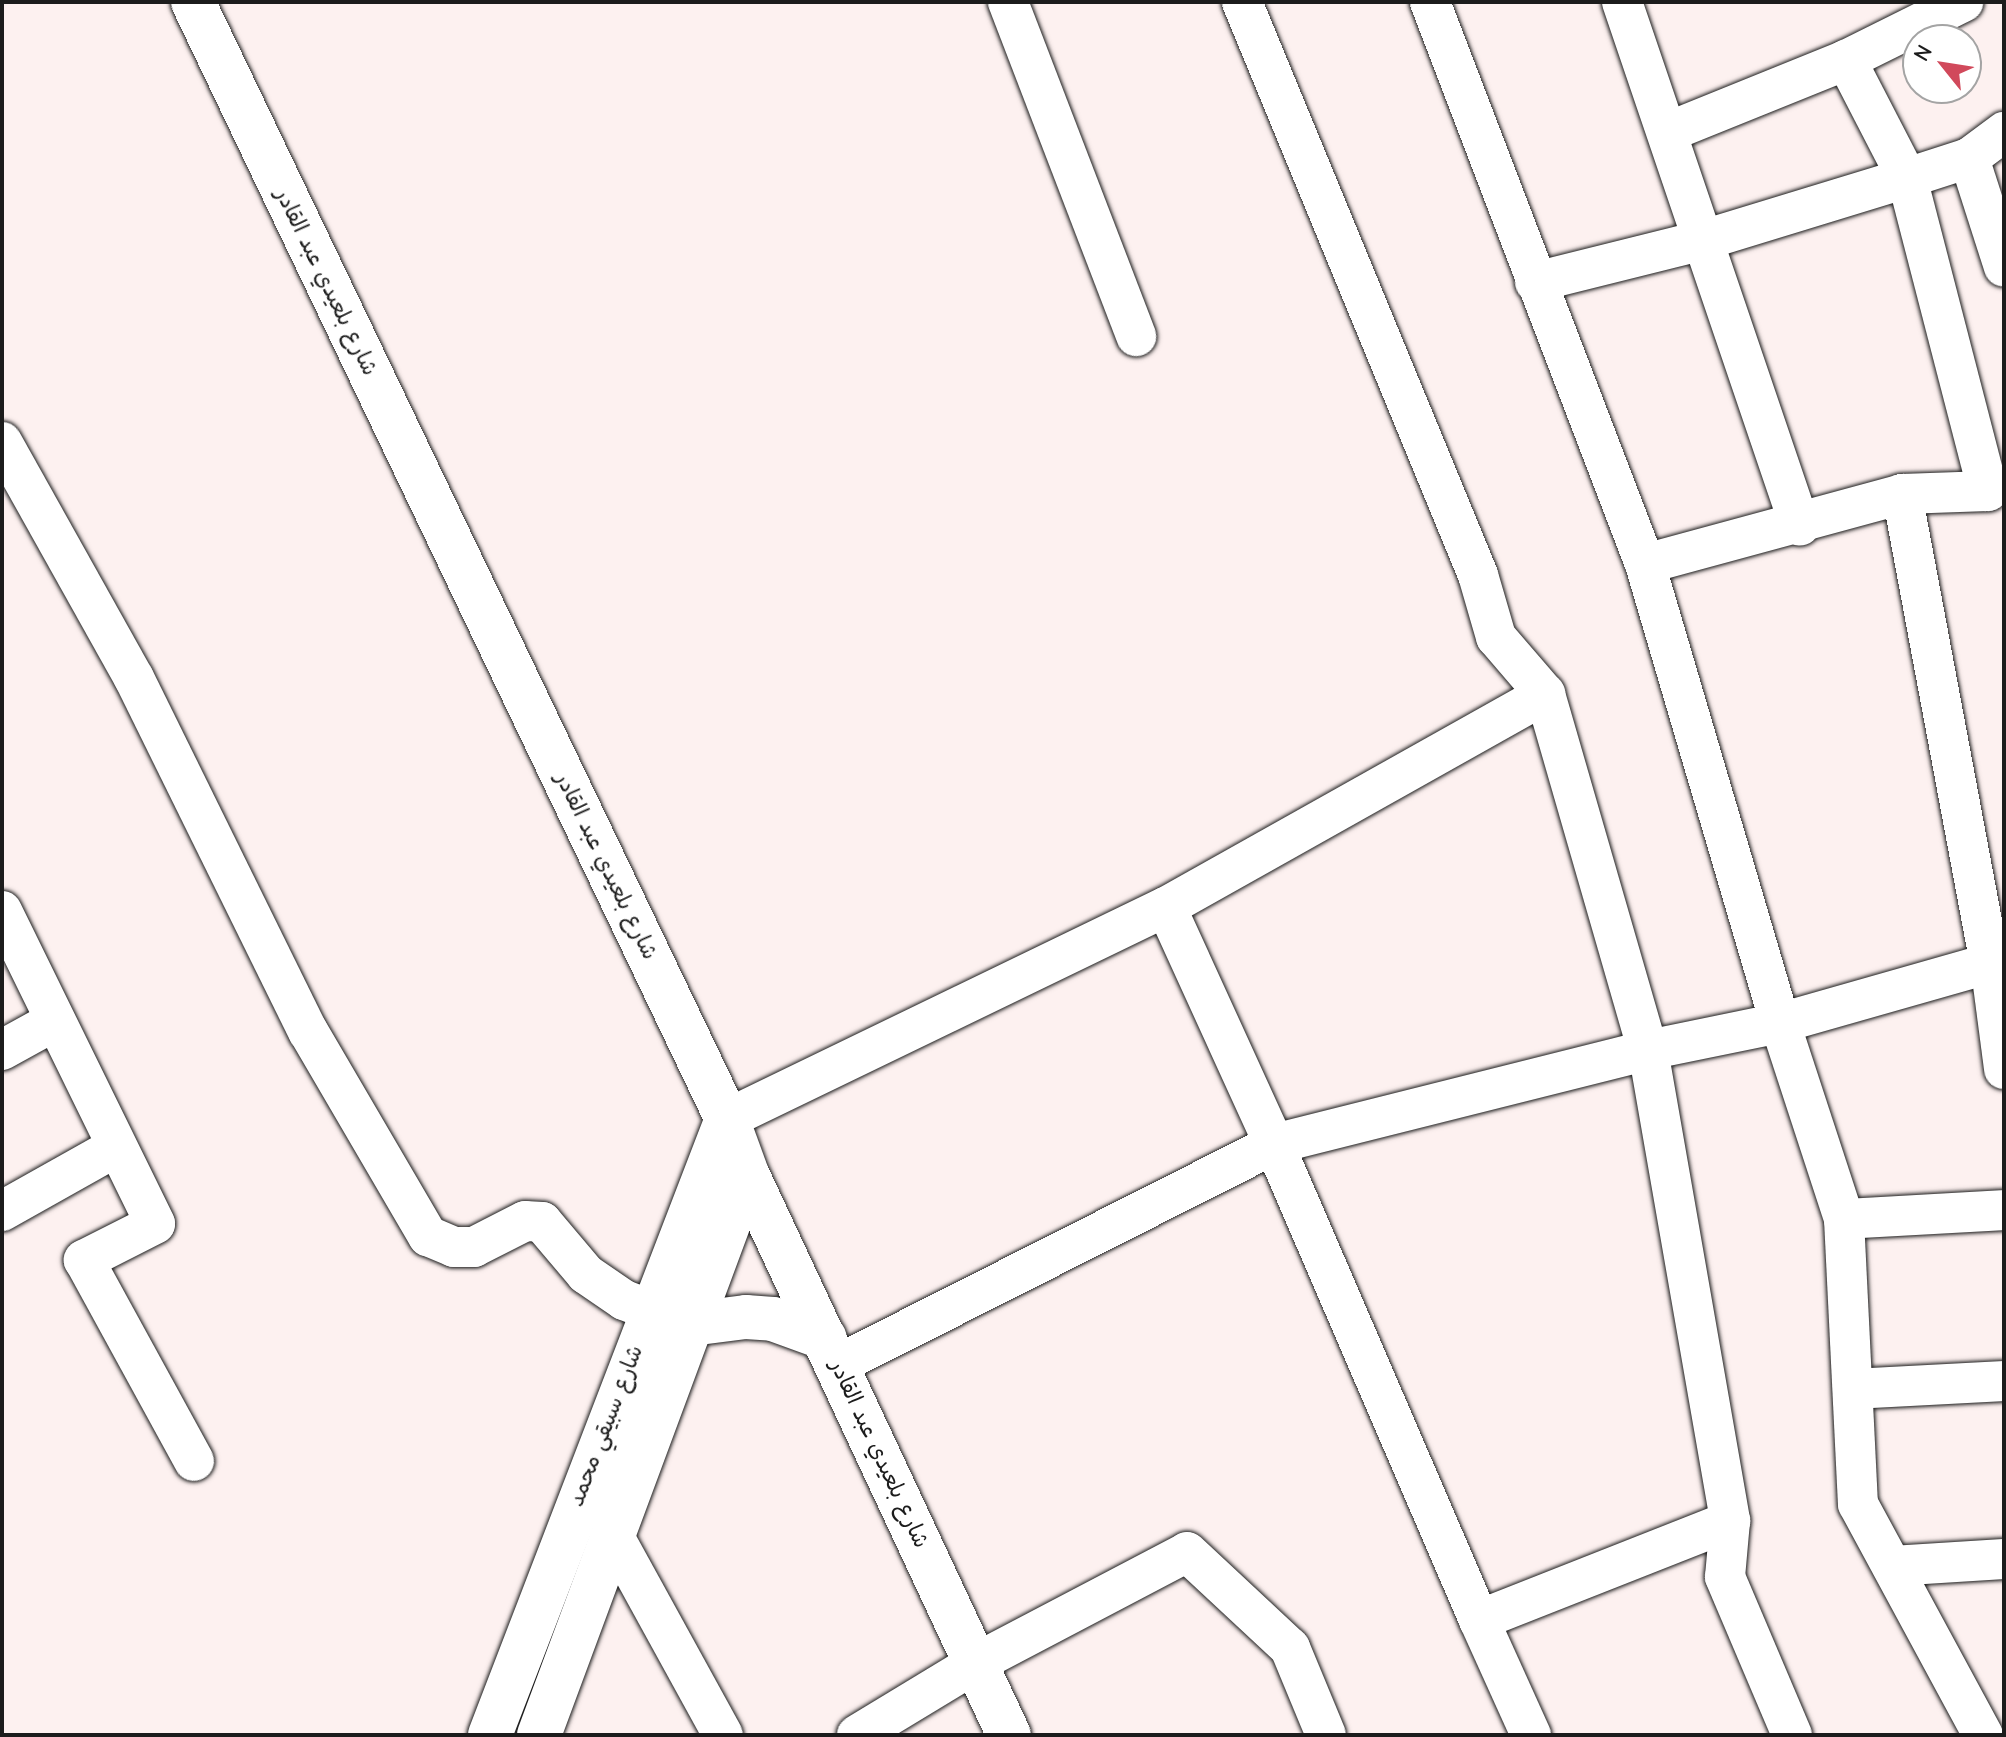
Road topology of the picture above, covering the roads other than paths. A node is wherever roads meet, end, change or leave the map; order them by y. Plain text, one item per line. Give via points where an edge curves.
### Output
1 (193, 2) edge
2 (1008, 2) edge
3 (1242, 2) edge
4 (1430, 2) edge
5 (1622, 2) edge
6 (1963, 2) edge
7 (1846, 60) junction
8 (1668, 132) junction
9 (2004, 132) edge
10 (1969, 158) junction
11 (1907, 178) junction
12 (1707, 239) junction
13 (2004, 267) edge
14 (1535, 282) junction
15 (1136, 336) dead end
16 (2, 442) edge
17 (1902, 494) junction
18 (1800, 526) junction
19 (1645, 564) junction
20 (1545, 694) junction
21 (1166, 907) junction
22 (2, 911) edge
23 (1997, 960) edge
24 (53, 1022) junction
25 (1780, 1023) junction
26 (2, 1050) edge
27 (1648, 1050) junction
28 (2004, 1069) edge
29 (727, 1119) junction
30 (1274, 1144) junction
31 (116, 1147) junction
32 (747, 1174) junction
33 (2004, 1210) edge
34 (2, 1211) edge
35 (1844, 1219) junction
36 (650, 1310) junction
37 (691, 1324) junction
38 (831, 1351) junction
39 (2004, 1381) edge
40 (1853, 1389) junction
41 (194, 1461) dead end
42 (1730, 1521) junction
43 (613, 1535) junction
44 (2004, 1559) edge
45 (1892, 1566) junction
46 (1479, 1620) junction
47 (976, 1663) junction
48 (490, 1735) edge
49 (539, 1735) edge
50 (723, 1735) edge
51 (857, 1735) edge
52 (1009, 1735) edge
53 (1326, 1735) edge
54 (1531, 1735) edge
55 (1792, 1735) edge
56 (1983, 1735) edge

1 - 29 main road, شارع بلعيدي عبد القادر
2 - 15 street
3 - 20 street via 1478,575 1496,637
4 - 14 street
5 - 8 street
6 - 7 street
7 - 8 street
7 - 11 street
8 - 12 street
9 - 10 street
10 - 11 street
10 - 13 street
11 - 12 street
11 - 17 street via 1988,491
12 - 14 street
12 - 18 street
14 - 19 street
16 - 36 street via 134,678 308,1031 428,1236 454,1247 474,1247 525,1221 542,1222 602,1288
17 - 18 street
17 - 23 street
18 - 19 street
19 - 25 street
20 - 21 street
20 - 27 street
21 - 29 street
21 - 30 street
22 - 24 street
23 - 25 street
23 - 28 street
24 - 26 street
24 - 31 street
25 - 27 street
25 - 35 street
27 - 30 street
27 - 42 street
29 - 32 main road, شارع بلعيدي عبد القادر
29 - 36 main road, شارع سبيقي محمد
30 - 38 street
30 - 46 street
31 - 34 street
31 - 41 street via 155,1224 84,1260
32 - 37 main road, شارع سبيقي محمد
32 - 38 main road, شارع بلعيدي عبد القادر
33 - 35 street
35 - 40 street
36 - 48 main road, شارع سبيقي محمد
37 - 38 main road via 773,1319
37 - 43 main road, شارع سبيقي محمد
38 - 47 main road, شارع بلعيدي عبد القادر
39 - 40 street
40 - 45 street via 1858,1504
42 - 46 street
42 - 55 street via 1725,1577
43 - 49 main road, شارع سبيقي محمد
43 - 50 street
44 - 45 street
45 - 56 street
46 - 54 street
47 - 51 street
47 - 52 main road, شارع بلعيدي عبد القادر
47 - 53 street via 1187,1552 1290,1648

